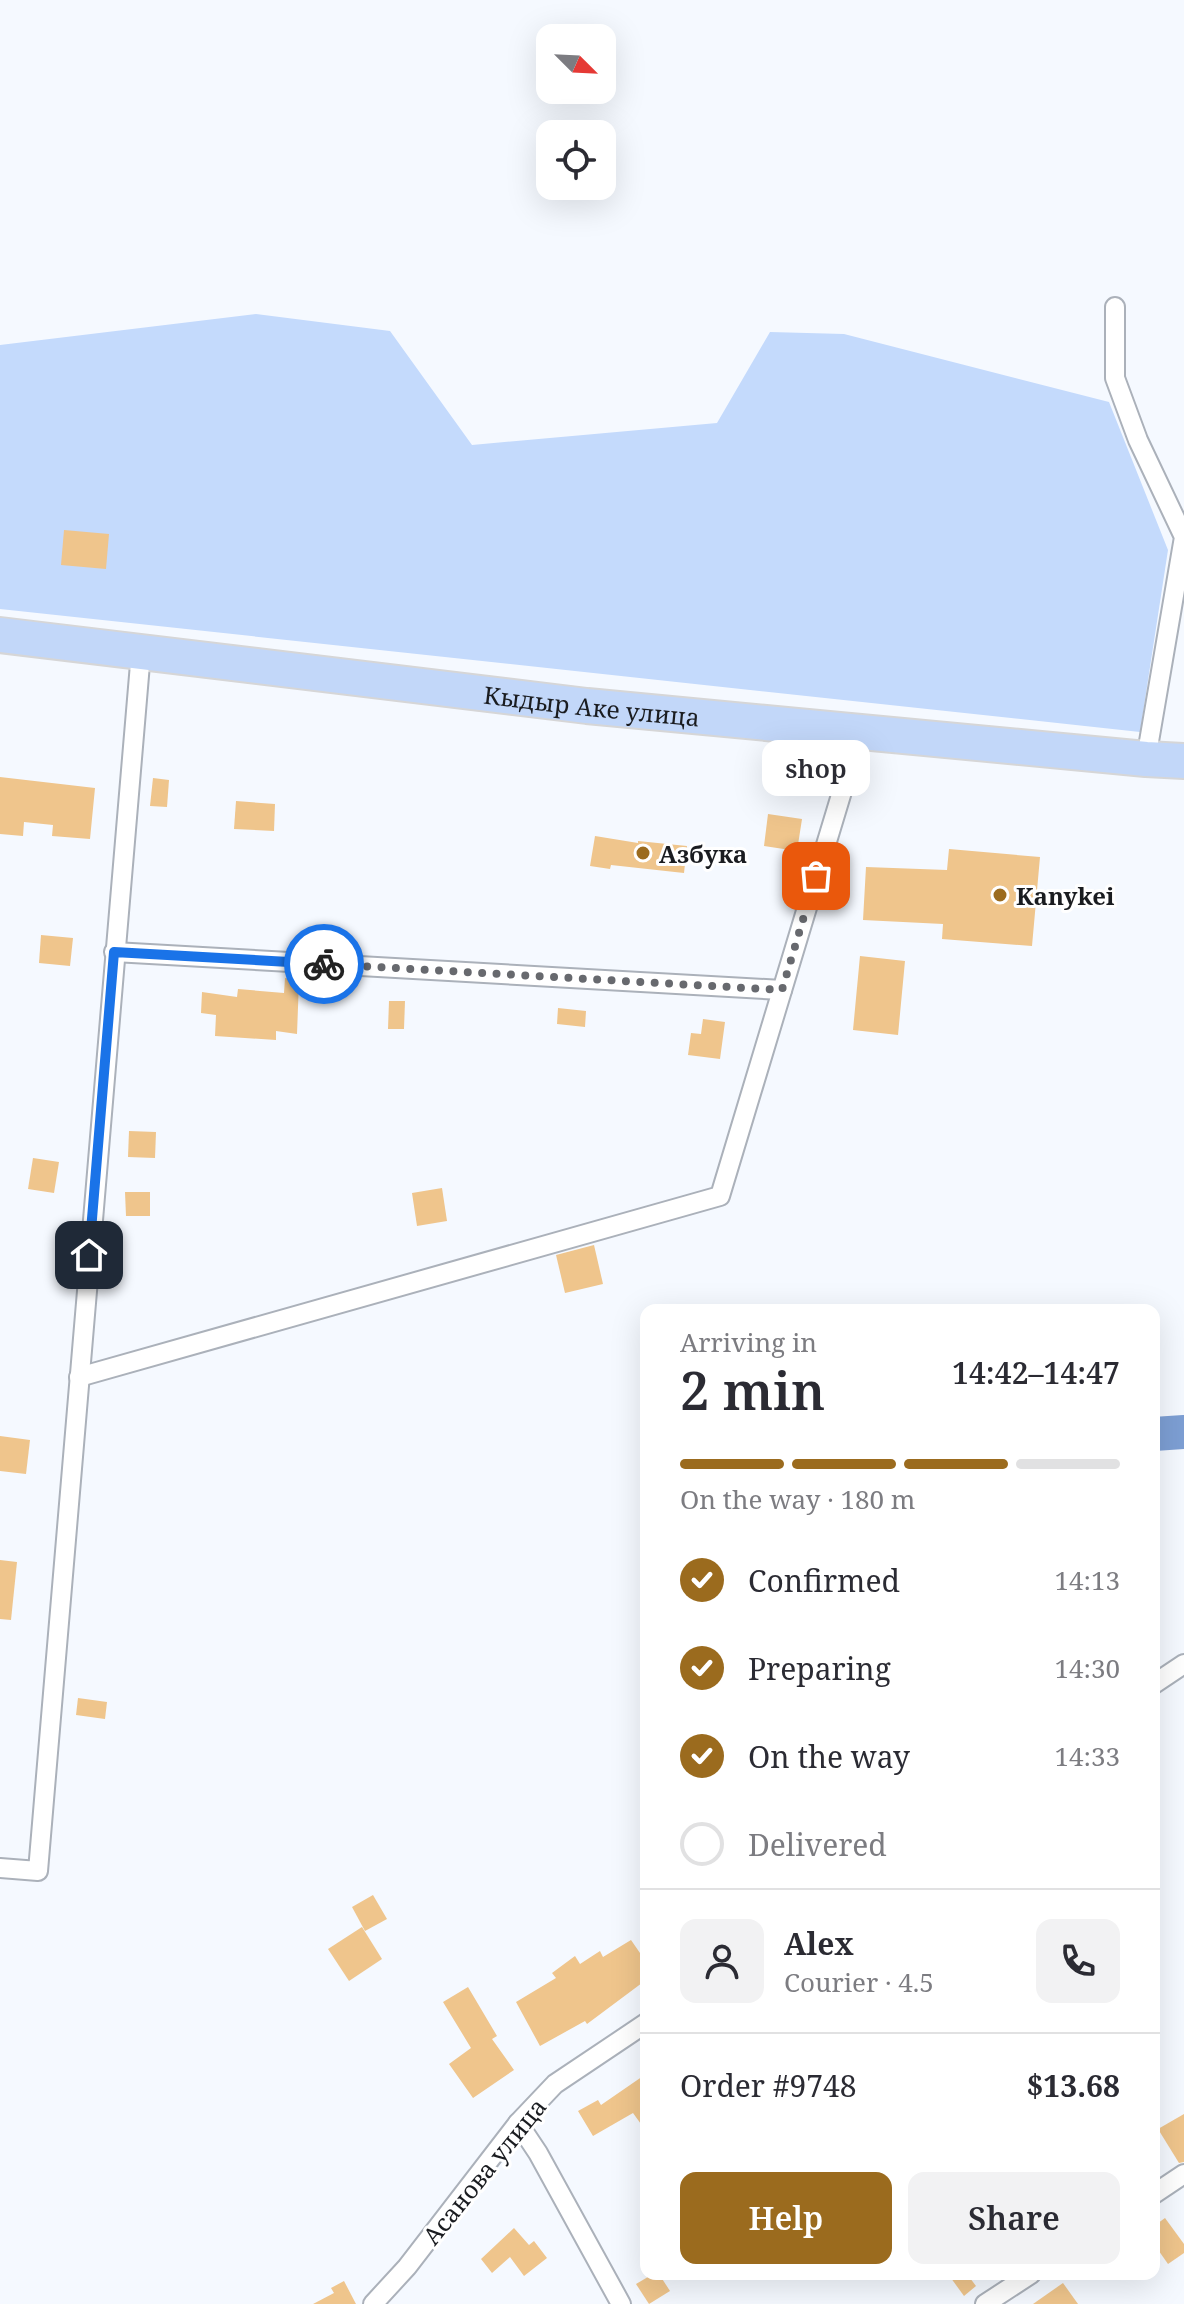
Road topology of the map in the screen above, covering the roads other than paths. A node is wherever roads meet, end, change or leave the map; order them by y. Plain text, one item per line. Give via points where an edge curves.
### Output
1 (1115, 307) dead end
2 (0, 635) edge
3 (141, 652) junction
4 (860, 732) junction
5 (1146, 759) junction
6 (1184, 761) edge
7 (114, 952) junction
8 (782, 990) junction
9 (79, 1377) junction
10 (1179, 1668) edge
11 (1160, 1680) edge
12 (1184, 1688) edge
13 (0, 1868) edge
14 (640, 2027) edge
15 (518, 2123) junction
16 (1184, 2174) edge
17 (1160, 2190) edge
18 (1022, 2280) edge
19 (373, 2304) edge
20 (621, 2304) edge
21 (985, 2304) edge

1 - 5 street via 1115,378 1184,537
2 - 3 highway, Кыдыр Аке улица
3 - 4 highway, Кыдыр Аке улица via 587,706
3 - 7 street
4 - 5 highway, Кыдыр Аке улица
4 - 8 street
5 - 6 highway, Кыдыр Аке улица
7 - 8 street
7 - 9 street
8 - 9 street via 720,1196
9 - 13 street via 38,1871
10 - 11 street
10 - 12 street
14 - 15 street, Асанова улица via 555,2084
15 - 19 street, Асанова улица
15 - 20 street
16 - 17 street
18 - 21 street

